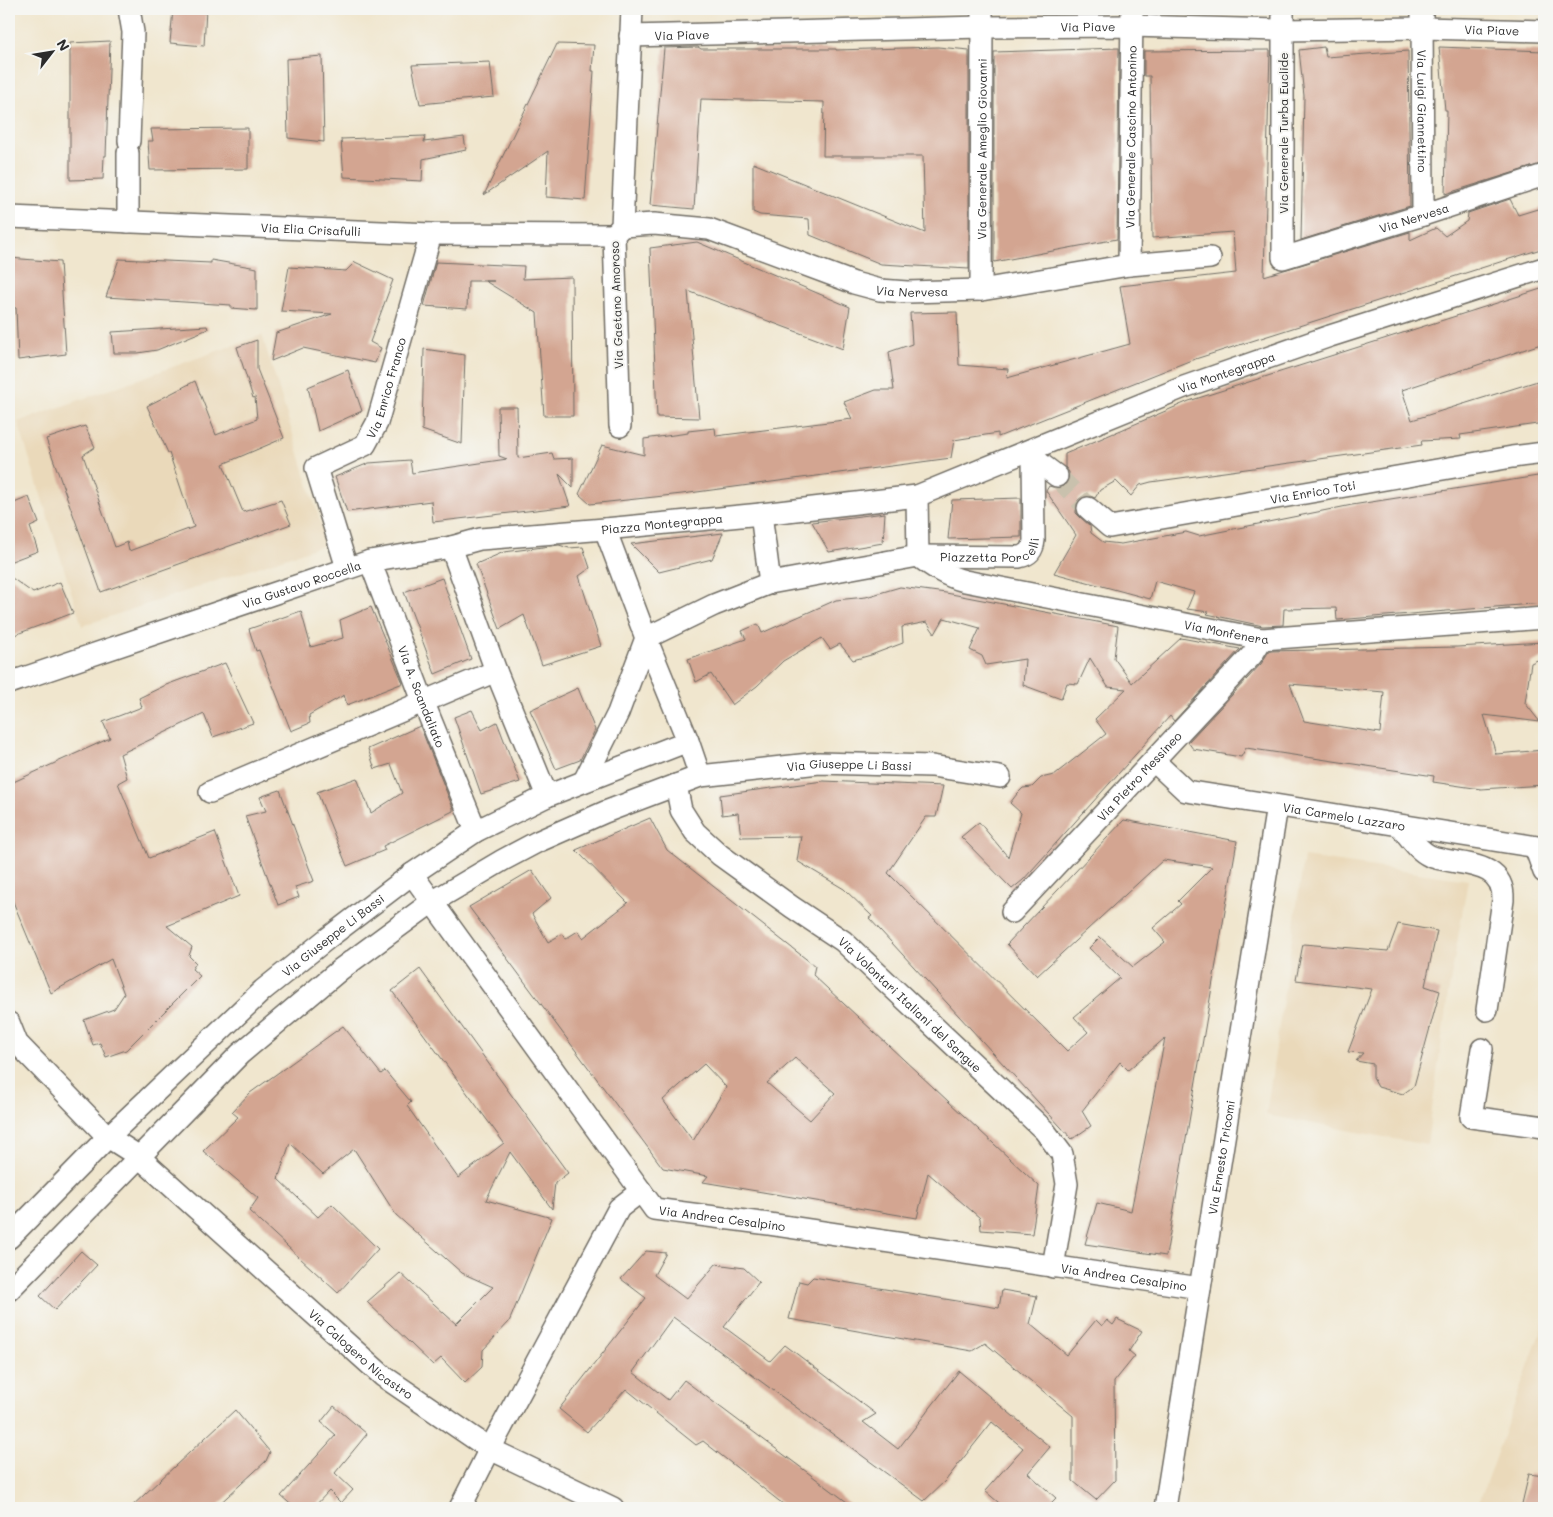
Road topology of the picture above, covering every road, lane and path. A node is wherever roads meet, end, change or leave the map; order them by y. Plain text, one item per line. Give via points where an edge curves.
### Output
1 (129, 9) edge
2 (632, 9) edge
3 (1283, 9) edge
4 (982, 18) edge
5 (1131, 18) edge
6 (1422, 18) edge
7 (1282, 30) junction
8 (1544, 31) edge
9 (630, 36) junction
10 (1544, 175) edge
11 (1423, 216) junction
12 (9, 217) edge
13 (128, 222) junction
14 (618, 231) junction
15 (431, 234) junction
16 (1210, 258) dead end
17 (1283, 258) joint
18 (1130, 265) junction
19 (1544, 268) edge
20 (981, 290) junction
21 (620, 426) dead end
22 (1544, 453) edge
23 (1031, 455) junction
24 (1057, 476) tunnel mouth
25 (917, 496) junction
26 (1088, 508) tunnel mouth
27 (761, 514) junction
28 (605, 529) junction
29 (451, 547) junction
30 (918, 556) junction
31 (370, 561) junction
32 (347, 568) junction
33 (770, 583) junction
34 (1544, 618) edge
35 (646, 638) junction
36 (1262, 639) junction
37 (496, 670) junction
38 (9, 683) edge
39 (423, 701) junction
40 (688, 740) junction
41 (1154, 761) junction
42 (700, 776) junction
43 (1000, 777) dead end
44 (584, 781) junction
45 (676, 785) junction
46 (210, 792) dead end
47 (547, 796) junction
48 (1276, 806) junction
49 (1400, 826) junction
50 (476, 831) junction
51 (1539, 848) edge
52 (1544, 872) edge
53 (412, 874) junction
54 (432, 902) junction
55 (1012, 912) dead end
56 (1487, 1010) dead end
57 (9, 1022) edge
58 (13, 1043) edge
59 (1482, 1049) dead end
60 (1544, 1127) edge
61 (108, 1137) junction
62 (138, 1156) junction
63 (641, 1191) junction
64 (9, 1238) edge
65 (1053, 1266) junction
66 (1200, 1288) junction
67 (9, 1290) edge
68 (490, 1449) junction
69 (460, 1508) edge
70 (613, 1508) edge
71 (1165, 1508) edge

1 - 13 street via 133,32
2 - 9 street, Via Gaetano Amoroso
3 - 7 street, Via Generale Turba Euclide
4 - 5 street, Via Piave
4 - 9 street, Via Piave
4 - 20 street, Via Generale Ameglio Giovanni
5 - 7 street, Via Piave
5 - 18 street, Via Generale Cascino Antonino
6 - 7 street, Via Piave
6 - 8 street, Via Piave
6 - 11 street, Via Luigi Giannettino
7 - 17 street, Via Generale Turba Euclide
9 - 14 street, Via Gaetano Amoroso
10 - 11 street, Via Nervesa
11 - 17 street, Via Nervesa
12 - 13 street, Via Elia Crisafulli
13 - 15 street, Via Elia Crisafulli
14 - 15 street, Via Elia Crisafulli
14 - 20 street, Via Nervesa via 654,224 709,229 880,290
14 - 21 street, Via Gaetano Amoroso
15 - 32 street, Via Enrico Franco via 377,423 365,445 316,468
16 - 18 street, Via Nervesa
18 - 20 street, Via Nervesa
19 - 23 street, Via Montegrappa via 1330,336 1184,387
22 - 26 street, Via Enrico Toti via 1110,527
23 - 24 street
23 - 25 street, Via Montegrappa
23 - 30 street, Piazzetta Porcelli via 1034,540 1031,552 1019,557
25 - 27 street, Piazza Montegrappa
25 - 30 street
27 - 28 street, Piazza Montegrappa
27 - 33 street
28 - 29 street, Via Gustavo Roccella via 480,539
28 - 35 street, Piazza Montegrappa
29 - 31 street, Via Gustavo Roccella
29 - 37 street
30 - 33 street
30 - 36 street, Via Monfenera via 942,573 965,581
31 - 32 street, Via Gustavo Roccella
31 - 39 street, Via A. Scandaliato
32 - 38 street, Via Gustavo Roccella
33 - 35 street via 714,605
34 - 36 street, Via Monfenera
35 - 40 street, Piazza Montegrappa
35 - 44 street via 618,713
36 - 41 street, Via Pietro Messineo via 1252,655
37 - 39 street
37 - 47 street
39 - 46 street
39 - 50 street, Via A. Scandaliato
40 - 42 street
40 - 44 street, Via Giuseppe Li Bassi
41 - 48 street, Via Carmelo Lazzaro via 1186,791
41 - 55 street, Via Pietro Messineo
42 - 43 street, Via Giuseppe Li Bassi via 819,763 932,766
42 - 45 street, Via Giuseppe Li Bassi
44 - 47 street, Via Giuseppe Li Bassi
45 - 54 street, Via Giuseppe Li Bassi via 537,842
45 - 65 street, Via Volontari Italiani del Sangue via 681,810 695,832 720,855 843,941 1044,1130 1062,1154 1066,1184
47 - 50 street, Via Giuseppe Li Bassi
48 - 49 street, Via Carmelo Lazzaro
48 - 66 street, Via Ernesto Tricomi
49 - 51 street, Via Carmelo Lazzaro
49 - 56 street via 1430,856 1482,868 1501,886 1503,900
50 - 53 street, Via Giuseppe Li Bassi
51 - 52 street
53 - 54 street, Via Andrea Cesalpino
53 - 61 street, Via Giuseppe Li Bassi via 262,990
54 - 62 street, Via Giuseppe Li Bassi via 341,969 240,1054
54 - 63 street, Via Andrea Cesalpino
57 - 58 street
58 - 61 street, Via Calogero Nicastro
59 - 60 street via 1471,1117
61 - 62 street, Via Calogero Nicastro
61 - 64 street, Via Giuseppe Li Bassi
62 - 67 street, Via Giuseppe Li Bassi
62 - 68 street, Via Calogero Nicastro via 383,1376
63 - 65 street, Via Andrea Cesalpino via 654,1209
63 - 68 street via 619,1208
65 - 66 street, Via Andrea Cesalpino
66 - 71 street, Via Ernesto Tricomi
68 - 69 street
68 - 70 street, Via Calogero Nicastro

